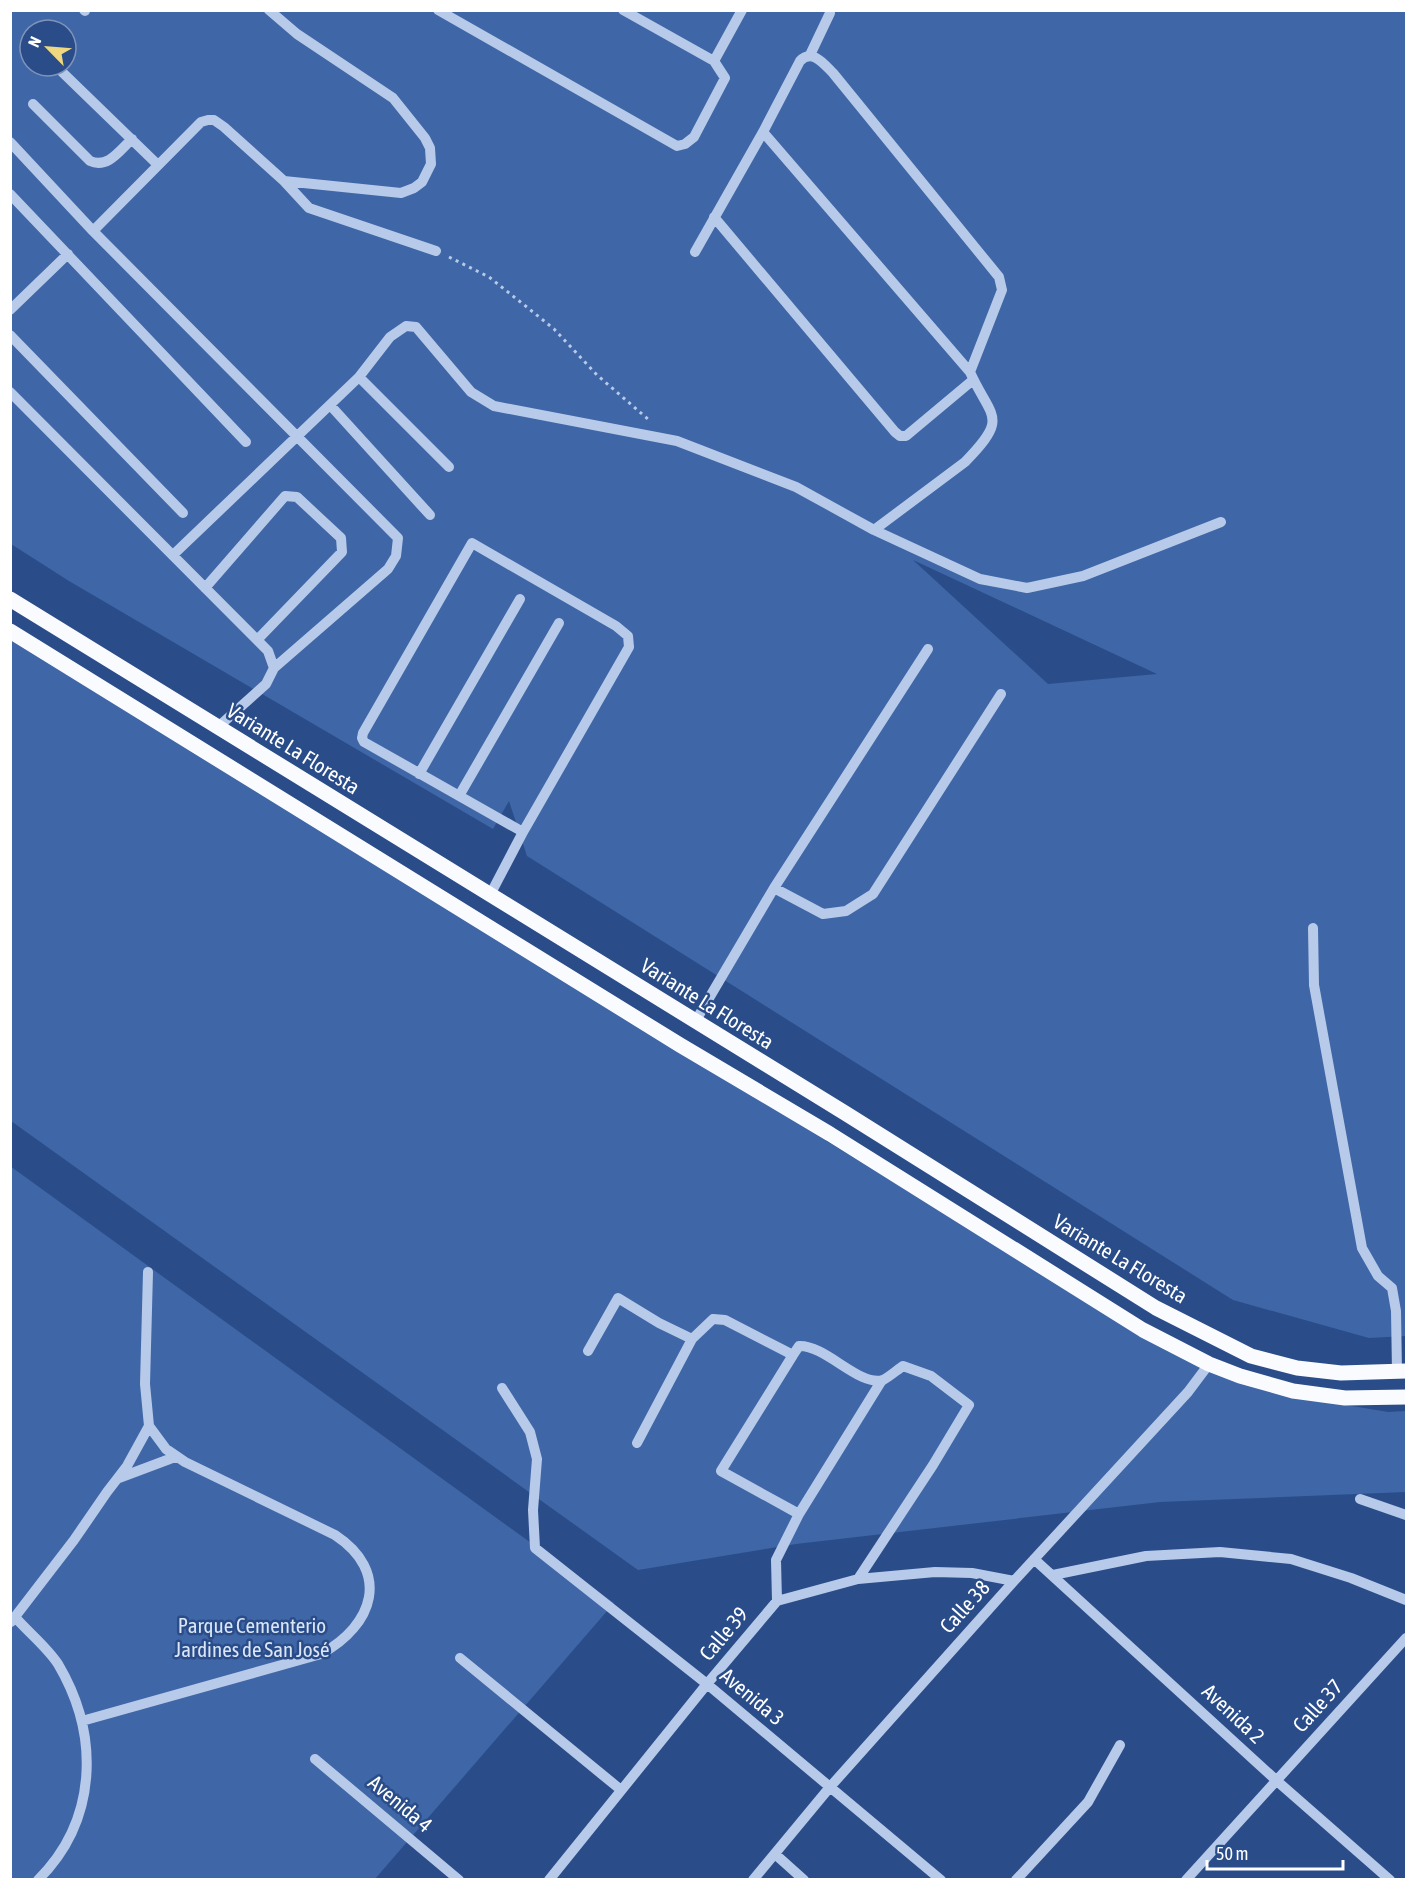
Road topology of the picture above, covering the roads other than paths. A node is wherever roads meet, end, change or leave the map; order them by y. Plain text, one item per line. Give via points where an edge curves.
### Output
1 (269, 10) edge
2 (438, 10) edge
3 (623, 10) edge
4 (742, 10) edge
5 (830, 13) dead end
6 (810, 55) junction
7 (714, 61) junction
8 (68, 78) edge
9 (33, 104) dead end
10 (763, 132) junction
11 (132, 139) junction
12 (10, 142) edge
13 (159, 165) junction
14 (284, 181) junction
15 (10, 194) edge
16 (714, 217) junction
17 (93, 231) junction
18 (436, 251) road end
19 (695, 252) dead end
20 (68, 254) junction
21 (10, 310) edge
22 (10, 335) edge
23 (971, 376) junction
24 (359, 377) junction
25 (10, 392) edge
26 (330, 405) junction
27 (298, 437) junction
28 (246, 442) dead end
29 (449, 467) dead end
30 (183, 513) dead end
31 (430, 515) dead end
32 (1221, 522) dead end
33 (874, 530) junction
34 (173, 555) junction
35 (205, 588) junction
36 (10, 599) edge
37 (520, 599) dead end
38 (559, 623) dead end
39 (10, 631) edge
40 (257, 640) junction
41 (928, 649) dead end
42 (274, 668) junction
43 (1001, 694) dead end
44 (218, 727) junction
45 (419, 774) junction
46 (459, 796) junction
47 (522, 832) junction
48 (774, 888) junction
49 (490, 895) junction
50 (507, 906) junction
51 (491, 928) junction
52 (1313, 928) dead end
53 (695, 1022) junction
54 (148, 1272) dead end
55 (1156, 1308) junction
56 (1143, 1330) junction
57 (692, 1340) junction
58 (588, 1351) dead end
59 (793, 1354) junction
60 (1209, 1364) junction
61 (1402, 1372) edge
62 (882, 1380) junction
63 (502, 1388) dead end
64 (1407, 1397) edge
65 (149, 1426) junction
66 (637, 1443) dead end
67 (175, 1456) junction
68 (117, 1479) junction
69 (1360, 1499) dead end
70 (799, 1514) junction
71 (1407, 1515) edge
72 (1034, 1560) junction
73 (1053, 1575) junction
74 (858, 1579) junction
75 (1014, 1581) junction
76 (1407, 1600) edge
77 (777, 1601) junction
78 (13, 1620) edge
79 (1407, 1638) edge
80 (460, 1658) dead end
81 (707, 1684) junction
82 (81, 1721) junction
83 (1120, 1745) dead end
84 (315, 1759) dead end
85 (1277, 1781) junction
86 (830, 1788) junction
87 (621, 1790) junction
88 (775, 1854) junction
89 (38, 1880) edge
90 (459, 1880) edge
91 (549, 1880) edge
92 (753, 1880) edge
93 (804, 1880) edge
94 (941, 1880) edge
95 (1016, 1880) edge
96 (1186, 1880) edge
97 (1390, 1880) edge

1 - 14 street via 297,34 398,102 430,148 431,164 422,182 401,193
2 - 7 street via 677,146 694,137 725,78
3 - 7 street
4 - 7 street
5 - 6 street
6 - 10 street via 800,61
6 - 23 street via 833,73 999,277 1002,291
8 - 11 street
9 - 11 street via 98,165
10 - 16 street
10 - 23 street
11 - 13 street
12 - 17 street
13 - 14 street via 201,122 214,120
13 - 17 street
14 - 18 street via 309,208
15 - 20 street
16 - 19 street
16 - 23 street via 900,436 906,436
17 - 27 street
20 - 21 street
20 - 28 street
22 - 30 street
23 - 33 street via 992,412 992,428 965,462
24 - 26 street
24 - 29 street
24 - 33 street via 390,337 406,326 417,327 471,392 494,406 677,441 796,487
25 - 34 street
26 - 27 street
26 - 31 street
27 - 34 street
27 - 42 street via 394,533 398,545 388,569
32 - 33 street via 1083,576 1027,588 980,579
34 - 35 street
35 - 40 street
35 - 40 street via 285,496 297,496 341,538 342,552
36 - 44 main road, Variante La Floresta
37 - 45 street
38 - 46 street
39 - 51 main road
40 - 42 street via 268,651
41 - 48 street
42 - 44 street via 266,684
43 - 48 street via 873,894 846,911 823,914
44 - 49 main road, Variante La Floresta
45 - 46 street
45 - 47 street via 364,742 363,732 472,543 628,636 629,647
46 - 47 street
47 - 49 street
48 - 53 street
49 - 50 main road, Variante La Floresta
50 - 51 main road
50 - 53 main road, Variante La Floresta
51 - 56 main road
52 - 61 street via 1314,985 1362,1248 1378,1276 1392,1288
53 - 55 main road, Variante La Floresta
54 - 65 street via 145,1384
55 - 56 main road
55 - 61 main road, Variante La Floresta via 1251,1356 1297,1368 1341,1373
56 - 60 main road
57 - 58 street via 618,1299
57 - 59 street via 713,1319 725,1320
57 - 66 street
59 - 62 street via 799,1346 806,1346 868,1379
59 - 70 street via 721,1471
60 - 64 main road via 1293,1391 1345,1398
60 - 72 street, Calle 38
62 - 70 street
62 - 74 street via 903,1366 932,1376 969,1405
63 - 81 street, Avenida 3 via 530,1432 537,1459 535,1548
65 - 67 street
65 - 68 street via 135,1456
67 - 68 street
67 - 82 street via 347,1543 367,1568 368,1600 351,1631 321,1654
68 - 78 street
69 - 71 street
70 - 77 street via 776,1560
72 - 73 street
72 - 75 street, Calle 38
73 - 76 street via 1146,1556 1220,1552 1292,1559
73 - 85 street, Avenida 2
74 - 75 street, Calle 39 via 935,1572 972,1573
74 - 77 street, Calle 39
75 - 86 street, Calle 38
77 - 81 street, Calle 39
78 - 82 street via 57,1662
79 - 85 street, Calle 37
80 - 87 street
81 - 86 street, Avenida 3
81 - 87 street, Calle 39
82 - 89 street via 88,1777 80,1812 60,1855
83 - 95 street via 1088,1802
84 - 90 street, Avenida 4
85 - 96 street, Calle 37
85 - 97 street, Avenida 2
86 - 88 street, Calle 38
86 - 94 street, Avenida 3
87 - 91 street, Calle 39
88 - 92 street, Calle 38
88 - 93 street

